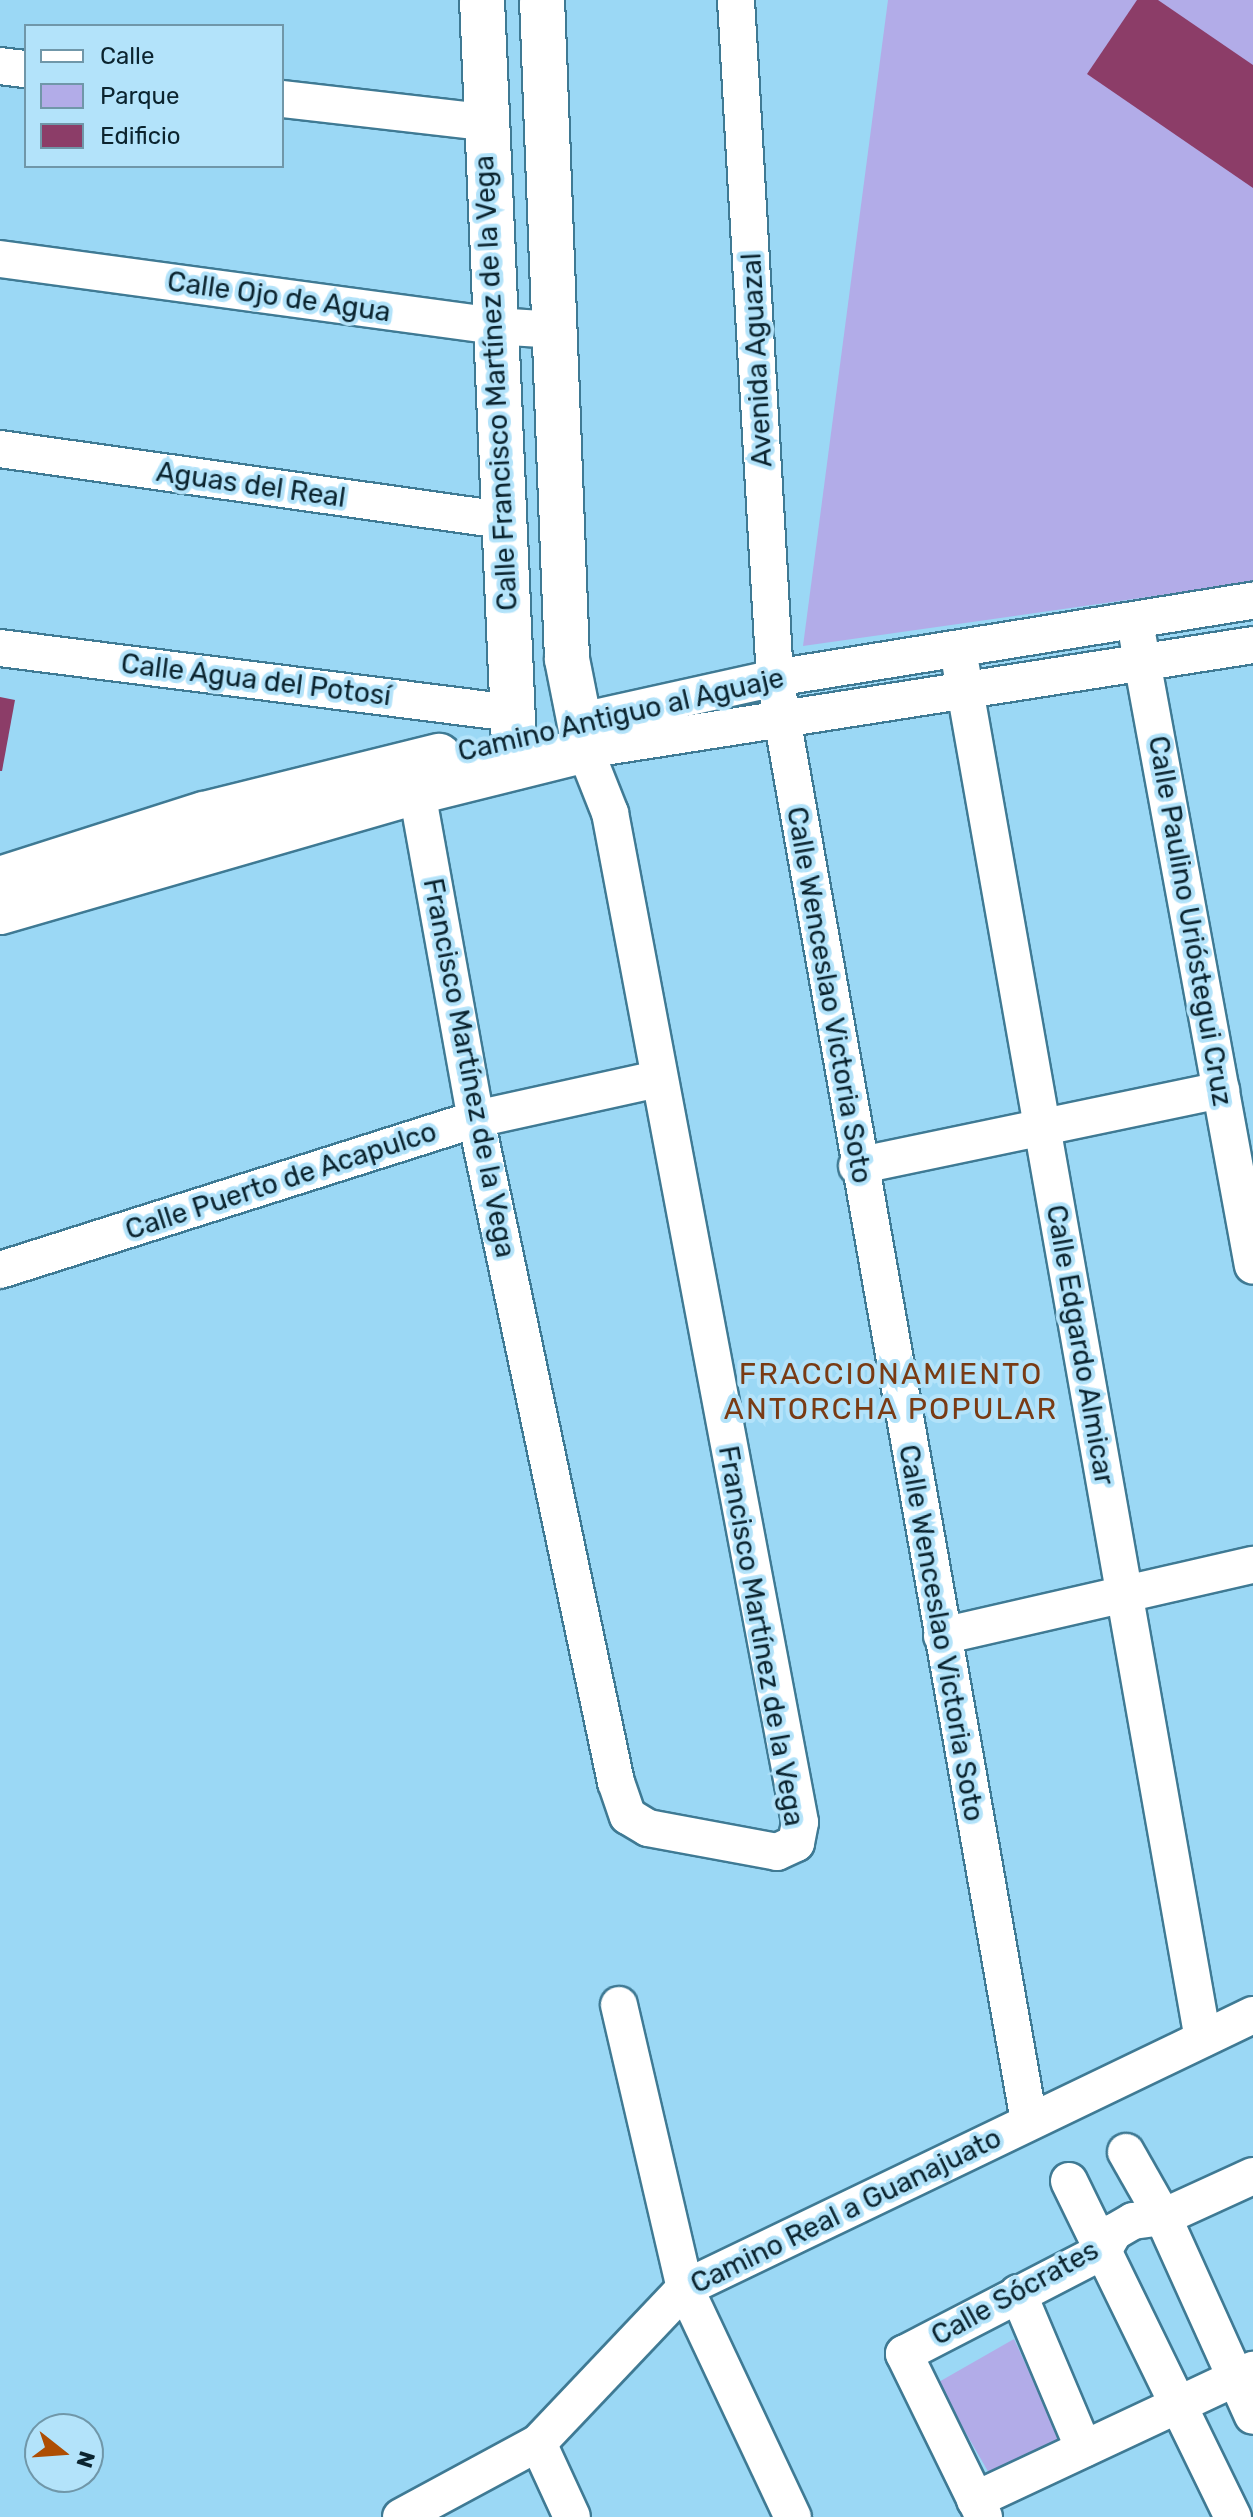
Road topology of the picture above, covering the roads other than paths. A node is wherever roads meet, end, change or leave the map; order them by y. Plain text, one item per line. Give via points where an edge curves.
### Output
1 (482, 0) edge
2 (542, 0) edge
3 (736, 0) edge
4 (0, 66) edge
5 (24, 69) edge
6 (284, 99) edge
7 (484, 122) junction
8 (0, 259) edge
9 (493, 326) junction
10 (558, 330) junction
11 (0, 449) edge
12 (502, 520) junction
13 (1253, 601) edge
14 (1135, 622) junction
15 (1253, 645) edge
16 (0, 648) edge
17 (958, 650) junction
18 (1143, 663) junction
19 (775, 678) junction
20 (966, 692) junction
21 (782, 720) junction
22 (581, 736) junction
23 (513, 739) junction
24 (417, 792) junction
25 (0, 879) edge
26 (0, 912) edge
27 (658, 1079) junction
28 (1221, 1090) junction
29 (476, 1119) junction
30 (1041, 1128) junction
31 (857, 1166) junction
32 (1253, 1266) edge
33 (0, 1270) edge
34 (1253, 1565) edge
35 (1124, 1594) junction
36 (942, 1636) junction
37 (619, 2005) dead end
38 (1253, 2015) edge
39 (1203, 2039) junction
40 (1029, 2121) junction
41 (1126, 2152) dead end
42 (1253, 2176) edge
43 (1069, 2181) dead end
44 (1163, 2217) junction
45 (1103, 2251) junction
46 (685, 2288) junction
47 (1018, 2293) junction
48 (1244, 2375) edge
49 (1178, 2405) junction
50 (1253, 2416) edge
51 (538, 2443) junction
52 (1084, 2449) junction
53 (980, 2508) edge
54 (401, 2517) edge
55 (572, 2517) edge
56 (793, 2517) edge
57 (1233, 2517) edge

1 - 7 street, Calle Francisco Martínez de la Vega
2 - 10 street, Calle Francisco Martínez de la Vega
3 - 19 street, Avenida Aguazal
4 - 5 street
6 - 7 street
7 - 9 street, Calle Francisco Martínez de la Vega
8 - 9 street, Calle Ojo de Agua
9 - 10 street, Calle Ojo de Agua
9 - 12 street, Calle Francisco Martínez de la Vega
10 - 22 street, Calle Francisco Martínez de la Vega via 567,659
11 - 12 street, Aguas del Real
12 - 23 street, Calle Francisco Martínez de la Vega
13 - 14 street, Camino Antiguo al Aguaje
14 - 17 street, Camino Antiguo al Aguaje
14 - 18 street, Calle Paulino Urióstegui Cruz
15 - 18 street, Camino Antiguo al Aguaje
16 - 23 street, Calle Agua del Potosí
17 - 19 street, Camino Antiguo al Aguaje
17 - 20 street, Calle Edgardo Almicar
18 - 20 street, Camino Antiguo al Aguaje
18 - 28 street, Calle Paulino Urióstegui Cruz
19 - 21 street, Avenida Aguazal
19 - 22 street, Camino Antiguo al Aguaje
20 - 21 street, Camino Antiguo al Aguaje
20 - 30 street, Calle Edgardo Almicar
21 - 22 street, Camino Antiguo al Aguaje
21 - 31 street, Calle Wenceslao Victoria Soto
22 - 23 street, Camino Antiguo al Aguaje
22 - 27 street, Francisco Martínez de la Vega via 610,813
23 - 24 street, Camino Antiguo al Aguaje
23 - 25 street, Camino Antiguo al Aguaje via 204,814
24 - 26 street, Camino Antiguo al Aguaje
24 - 29 street, Francisco Martínez de la Vega
27 - 29 street, Calle Puerto de Acapulco
27 - 29 street, Francisco Martínez de la Vega via 800,1822 796,1843 777,1852 648,1828 628,1816 616,1782
28 - 30 street
28 - 32 street, Calle Paulino Urióstegui Cruz
29 - 33 street, Calle Puerto de Acapulco
30 - 31 street
30 - 35 street, Calle Edgardo Almicar
31 - 36 street, Calle Wenceslao Victoria Soto
34 - 35 street
35 - 36 street
35 - 39 street, Calle Edgardo Almicar
36 - 40 street, Calle Wenceslao Victoria Soto
37 - 46 street
38 - 39 street, Camino Real a Guanajuato
39 - 40 street, Camino Real a Guanajuato
40 - 46 street, Camino Real a Guanajuato
41 - 44 street
42 - 44 street, Calle Sócrates
43 - 45 street
44 - 45 street, Calle Sócrates via 1133,2221 1114,2232
44 - 48 street
45 - 47 street, Calle Sócrates
45 - 49 street
46 - 51 street, Camino Real a Guanajuato
46 - 56 street
47 - 52 street
47 - 53 street, Calle Sócrates via 904,2354
48 - 49 street
48 - 50 street
49 - 52 street
49 - 57 street
51 - 54 street, Camino Real a Guanajuato
51 - 55 street
52 - 53 street

